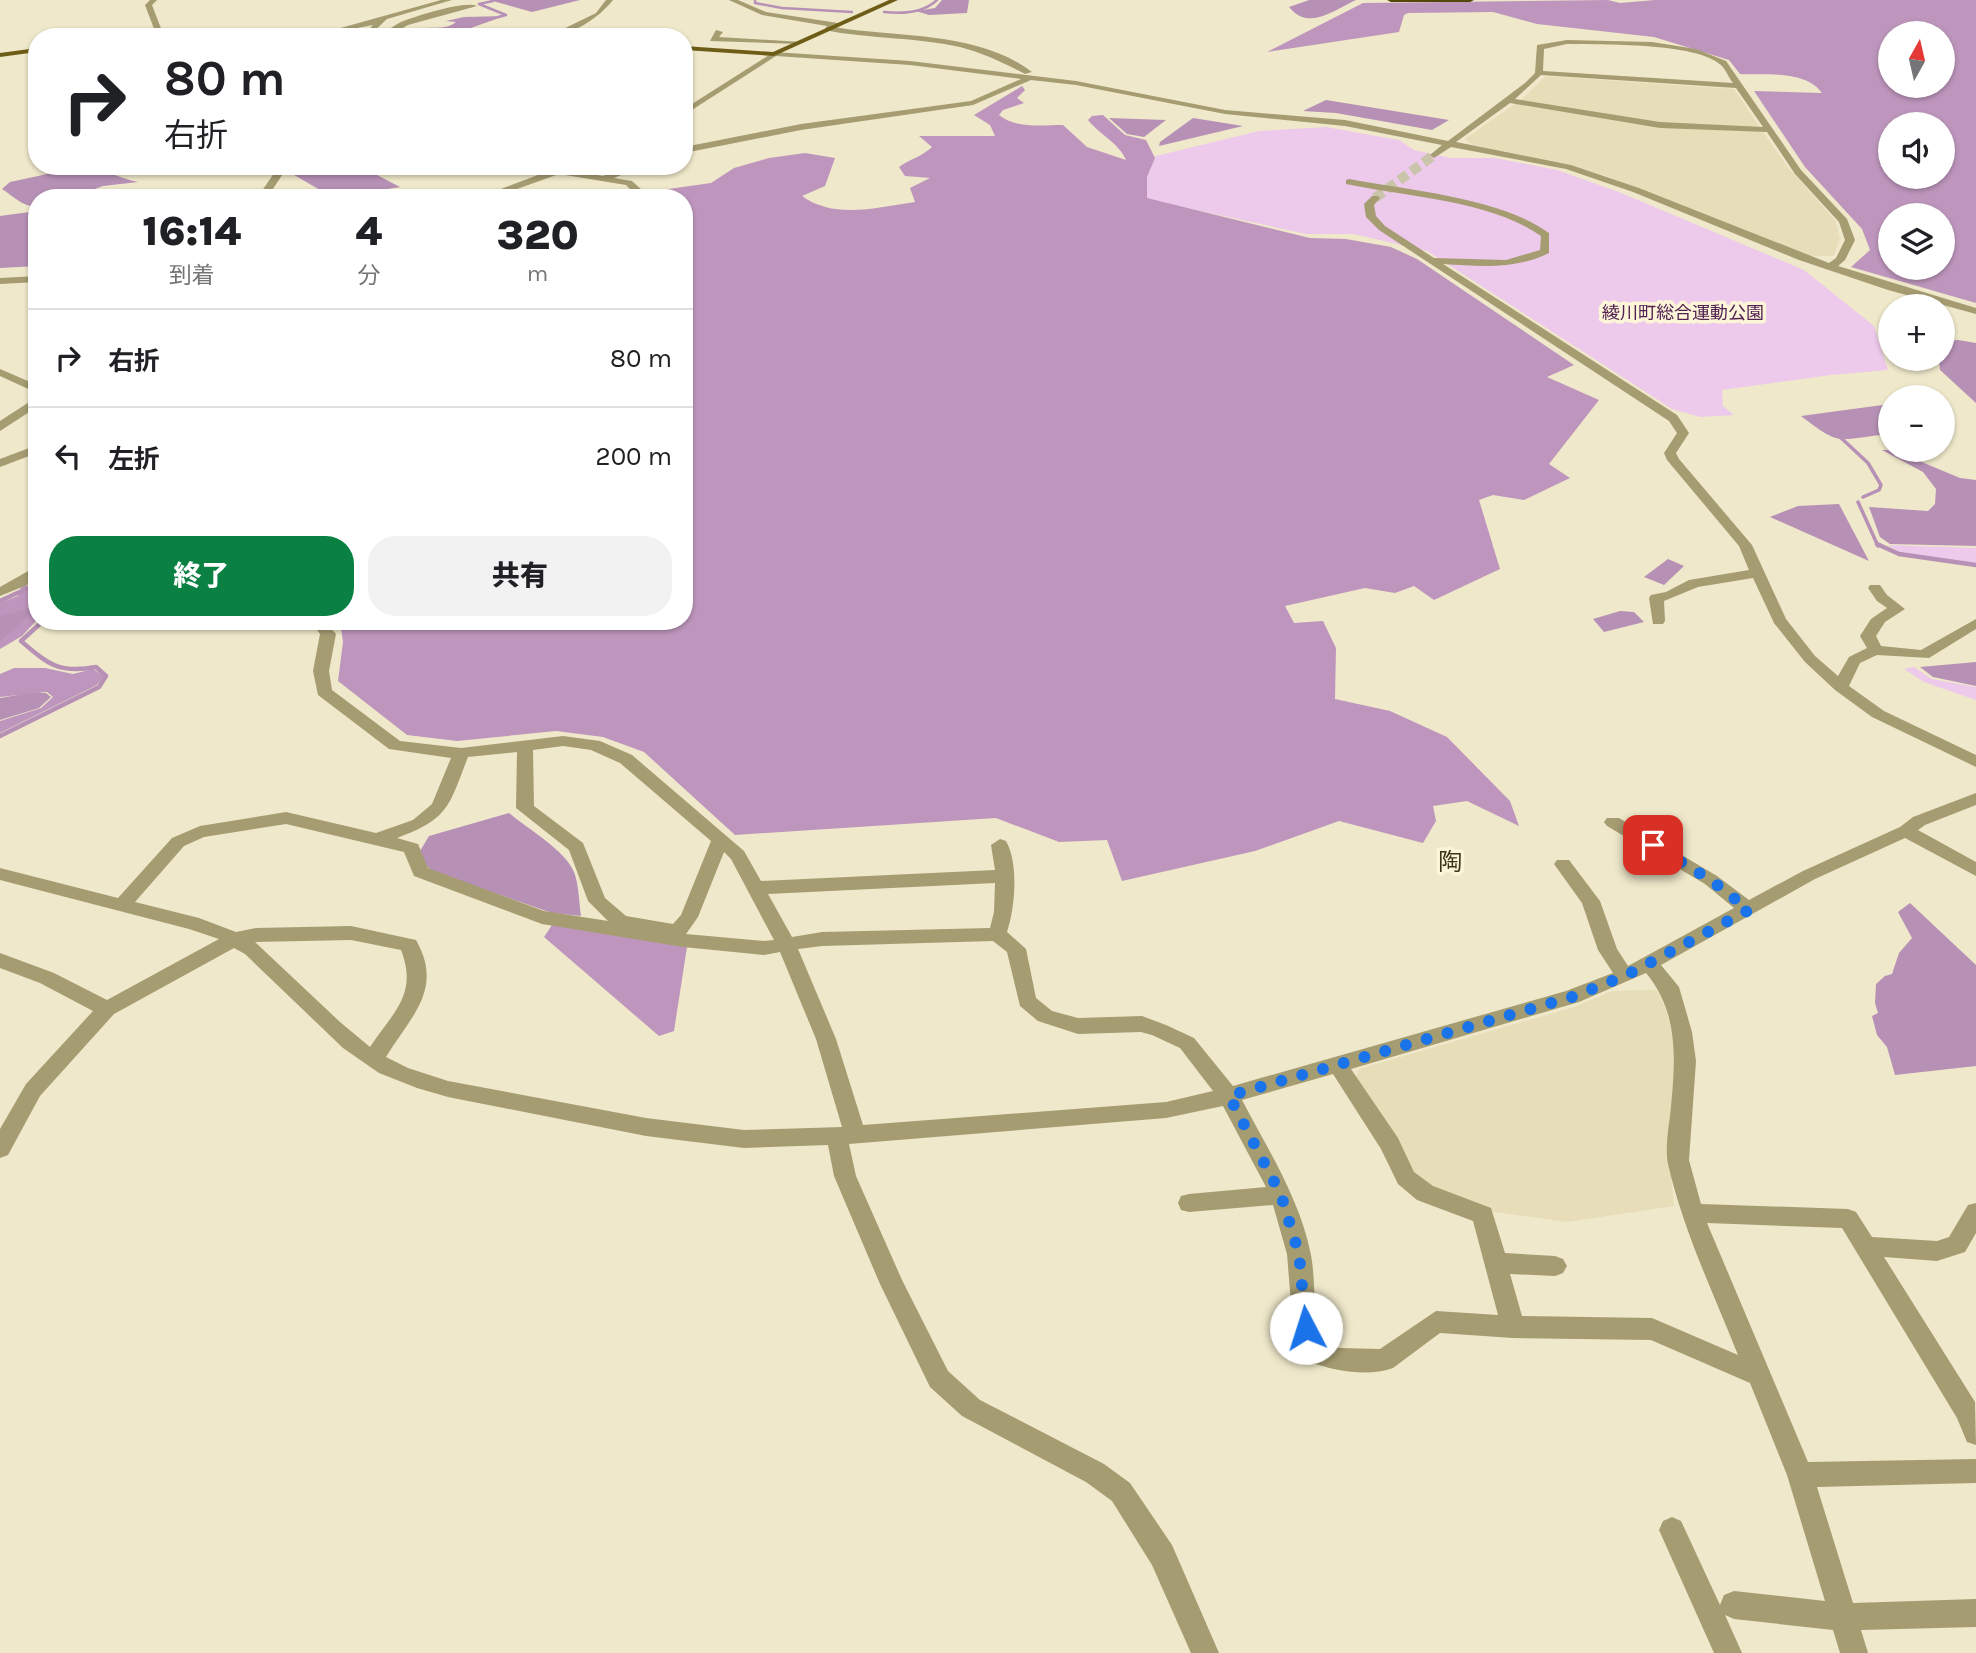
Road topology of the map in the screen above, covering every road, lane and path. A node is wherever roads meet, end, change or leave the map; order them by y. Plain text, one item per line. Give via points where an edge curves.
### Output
1 (154, 0) edge
2 (449, 0) edge
3 (610, 0) edge
4 (732, 0) edge
5 (895, 0) edge
6 (1391, 0) edge
7 (1470, 0) edge
8 (461, 7) dead end
9 (380, 21) junction
10 (831, 27) junction
11 (157, 28) edge
12 (346, 28) edge
13 (372, 28) edge
14 (396, 28) edge
15 (569, 28) edge
16 (719, 32) dead end
17 (798, 42) junction
18 (693, 49) edge
19 (28, 51) edge
20 (774, 54) junction
21 (0, 55) edge
22 (1539, 73) junction
23 (1032, 78) junction
24 (1738, 86) junction
25 (1509, 100) junction
26 (693, 107) edge
27 (1769, 130) junction
28 (1449, 142) junction
29 (693, 148) edge
30 (1434, 155) tunnel mouth
31 (547, 175) edge
32 (587, 175) edge
33 (614, 175) edge
34 (603, 179) junction
35 (1349, 182) dead end
36 (507, 189) edge
37 (636, 189) edge
38 (1375, 198) dead end
39 (1433, 259) junction
40 (1830, 267) junction
41 (28, 279) edge
42 (0, 281) edge
43 (1976, 311) edge
44 (0, 372) edge
45 (28, 386) edge
46 (28, 407) edge
47 (0, 427) edge
48 (28, 452) edge
49 (0, 463) edge
50 (1758, 573) junction
51 (28, 577) edge
52 (1875, 588) dead end
53 (0, 592) edge
54 (1658, 621) dead end
55 (1976, 623) edge
56 (325, 630) edge
57 (1875, 650) junction
58 (1841, 687) junction
59 (525, 745) junction
60 (461, 753) junction
61 (1976, 762) edge
62 (1976, 799) edge
63 (1613, 822) dead end
64 (1906, 831) junction
65 (377, 839) junction
66 (720, 840) junction
67 (1000, 845) dead end
68 (1563, 864) dead end
69 (1976, 870) edge
70 (0, 874) edge
71 (1005, 876) junction
72 (756, 888) junction
73 (122, 905) junction
74 (1749, 910) junction
75 (689, 917) junction
76 (997, 934) junction
77 (235, 939) junction
78 (682, 940) junction
79 (787, 946) junction
80 (0, 960) edge
81 (1648, 963) junction
82 (1625, 976) junction
83 (107, 1009) junction
84 (374, 1058) junction
85 (1338, 1065) junction
86 (1229, 1096) junction
87 (846, 1135) junction
88 (0, 1149) edge
89 (1281, 1195) junction
90 (1189, 1203) dead end
91 (1976, 1212) edge
92 (1692, 1213) junction
93 (1865, 1246) junction
94 (1496, 1263) junction
95 (1555, 1266) dead end
96 (1513, 1327) junction
97 (1758, 1375) junction
98 (1976, 1433) edge
99 (1976, 1471) edge
100 (1800, 1475) junction
101 (1672, 1530) dead end
102 (1734, 1605) dead end
103 (1976, 1613) edge
104 (1842, 1617) junction
105 (1205, 1653) edge
106 (1728, 1653) edge
107 (1854, 1653) edge

1 - 11 street via 148,5
2 - 9 street
3 - 15 street via 598,14
4 - 10 street via 764,13
5 - 10 main road
6 - 7 highway
8 - 14 street
9 - 12 street
9 - 13 street
10 - 17 main road
10 - 23 street via 866,36 979,50 1035,76
16 - 17 street via 713,39
17 - 20 main road
18 - 20 main road
19 - 21 main road
20 - 23 street via 888,61
20 - 26 street
22 - 24 street
22 - 24 street via 1540,47 1652,44 1709,56 1723,63
22 - 25 street
23 - 28 street via 1209,110 1345,123
23 - 29 street via 973,103 801,127
24 - 27 street
25 - 27 street via 1648,124
25 - 28 street
27 - 40 street via 1798,172 1844,221 1850,240 1840,260
28 - 30 street
28 - 40 street via 1600,176
31 - 36 street
32 - 34 street
33 - 34 street
34 - 37 street
35 - 39 street via 1513,217 1546,235 1545,251 1519,261
38 - 39 street via 1369,204 1371,217
39 - 50 street via 1673,418 1683,433 1670,453 1673,460 1745,545
40 - 43 street
41 - 42 street
44 - 45 street
46 - 47 street
48 - 49 street
50 - 54 street via 1694,583 1656,598
50 - 58 street via 1779,620
51 - 53 street
52 - 57 street via 1898,609 1872,625 1868,636
55 - 57 street via 1924,655
56 - 60 street via 324,692 395,745
57 - 58 street via 1854,660
58 - 61 street via 1878,714
59 - 60 street
59 - 66 street via 563,741 594,746 626,759
59 - 75 street via 525,808 577,847 597,901 621,922 678,931
60 - 65 street via 440,807 419,824
62 - 64 street via 1919,821
63 - 74 street via 1711,880
64 - 69 street
64 - 74 street via 1810,875
65 - 73 street via 286,818 200,832 178,842
65 - 78 street via 412,848 420,872 542,917
66 - 72 street via 738,855
66 - 75 street
67 - 71 street
68 - 82 street via 1591,901 1608,950
70 - 73 street
71 - 72 street
71 - 76 street via 1005,915
72 - 79 street
73 - 77 street
74 - 81 street
75 - 78 street via 695,927
76 - 79 street via 822,939
76 - 86 street via 1016,949 1027,1001 1045,1016 1079,1026 1142,1024 1159,1030 1187,1043
77 - 83 street
77 - 84 street
77 - 84 street via 351,933 409,945 418,969 417,991
78 - 79 street
79 - 87 street via 826,1039
80 - 83 street
81 - 82 street
81 - 92 street via 1669,987 1682,1032 1686,1061 1678,1160
82 - 85 street via 1572,997
83 - 88 street via 33,1090
84 - 87 street via 413,1079 447,1089 646,1126 744,1139
85 - 86 street
85 - 94 street via 1390,1144 1406,1178 1424,1193 1483,1215
86 - 87 street via 1166,1110
86 - 89 street
87 - 105 street via 845,1176 939,1379 971,1408 1095,1473 1121,1492 1162,1555
89 - 90 street
89 - 96 street via 1299,1254 1306,1328 1320,1354 1384,1360 1436,1322
91 - 93 street via 1957,1245 1937,1251
92 - 93 street via 1848,1219
92 - 97 street
93 - 98 street
94 - 95 street
94 - 96 street
96 - 97 street via 1652,1329
97 - 100 street
99 - 100 street
100 - 104 street
101 - 106 street
102 - 104 street
103 - 104 street
104 - 107 street

